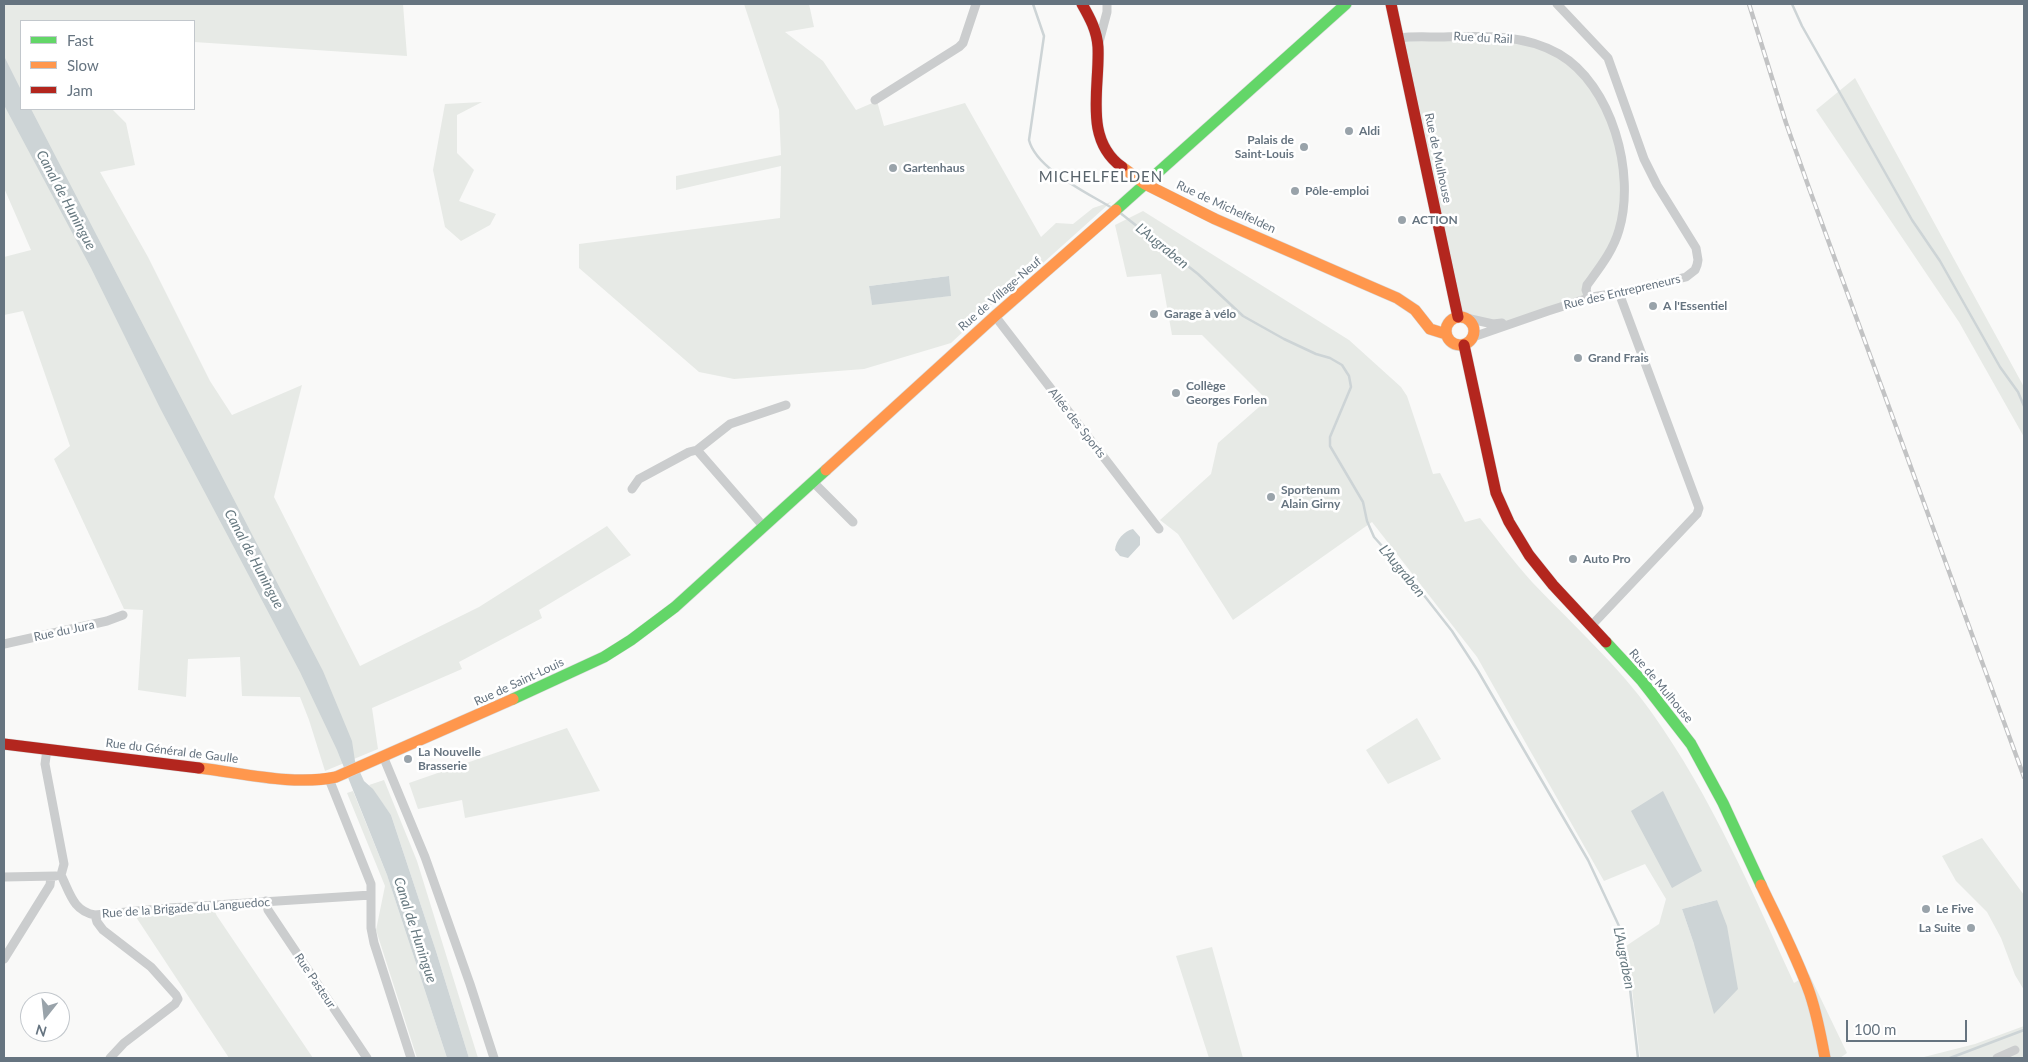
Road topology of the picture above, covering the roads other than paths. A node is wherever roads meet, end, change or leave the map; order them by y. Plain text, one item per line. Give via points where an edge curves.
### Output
1 (976, 4) edge
2 (1082, 4) edge
3 (1346, 4) edge
4 (1391, 4) edge
5 (1557, 4) edge
6 (1107, 8) edge
7 (1094, 25) junction
8 (1399, 38) junction
9 (1098, 46) junction
10 (875, 100) dead end
11 (1145, 184) junction
12 (1619, 293) junction
13 (1589, 298) junction
14 (995, 316) junction
15 (1462, 318) junction
16 (1512, 323) junction
17 (1446, 334) junction
18 (1468, 341) junction
19 (786, 405) dead end
20 (698, 450) junction
21 (813, 482) junction
22 (632, 489) dead end
23 (853, 522) dead end
24 (764, 527) junction
25 (1159, 529) dead end
26 (675, 607) joint
27 (123, 615) dead end
28 (1591, 626) junction
29 (4, 641) edge
30 (4, 744) edge
31 (47, 749) junction
32 (384, 756) junction
33 (366, 765) joint
34 (333, 778) junction
35 (56, 876) junction
36 (4, 877) edge
37 (371, 895) junction
38 (266, 902) junction
39 (95, 915) junction
40 (4, 959) edge
41 (2015, 1050) dead end
42 (110, 1058) edge
43 (367, 1058) edge
44 (411, 1058) edge
45 (494, 1058) edge
46 (1825, 1058) edge
47 (1997, 1058) edge

1 - 10 street via 959,47
2 - 7 street, Rue de Michelfelden
3 - 11 street, Rue de Village-Neuf
4 - 8 street, Rue de Mulhouse
5 - 12 street, Rue des Entrepreneurs via 1608,58 1644,159 1698,253 1695,270 1686,277
6 - 7 street
6 - 9 street
7 - 9 street, Rue de Michelfelden
8 - 13 street, Rue du Rail via 1502,37 1522,40 1562,56 1592,85 1615,131 1625,177 1624,209 1619,230 1612,249 1587,285
8 - 15 street, Rue de Mulhouse
9 - 11 street, Rue de Michelfelden via 1098,134 1110,157
11 - 14 street, Rue de Village-Neuf
11 - 17 street, Rue de Michelfelden via 1215,219 1397,298 1415,310 1425,326
12 - 13 street, Rue des Entrepreneurs
12 - 28 street via 1700,508 1698,514
13 - 16 street, Rue des Entrepreneurs
14 - 21 street, Rue de Village-Neuf
14 - 25 street, Allée des Sports
15 - 16 street, Rue des Entrepreneurs via 1493,324
15 - 17 street via 1450,322
15 - 18 street via 1474,329
16 - 18 street, Rue des Entrepreneurs
17 - 18 street via 1452,343
18 - 28 street, Rue de Mulhouse via 1496,493 1509,522 1541,570
19 - 20 street via 730,424
20 - 22 street via 638,479
20 - 24 street
21 - 23 street
21 - 24 street, Rue de Village-Neuf
24 - 26 street, Rue de Village-Neuf
26 - 32 street, Rue de Saint-Louis via 604,657
27 - 29 street, Rue du Jura
28 - 46 street, Rue de Mulhouse via 1669,714 1704,767 1798,964 1813,1003
30 - 31 street, Rue du Général de Gaulle
31 - 34 street, Rue du Général de Gaulle via 298,780
31 - 35 street, Rue de la Brigade du Languedoc via 45,764 64,864
32 - 33 street, Rue de Saint-Louis
32 - 45 street via 425,857
33 - 34 street, Rue du Général de Gaulle
34 - 37 street via 371,884
35 - 36 street
35 - 39 street, Rue de la Brigade du Languedoc via 79,909
35 - 40 street
37 - 38 street, Rue de la Brigade du Languedoc
37 - 44 street via 374,943
38 - 39 street, Rue de la Brigade du Languedoc
38 - 43 street, Rue Pasteur via 268,910
39 - 42 street via 103,930 152,966 178,999 124,1042
41 - 47 street

